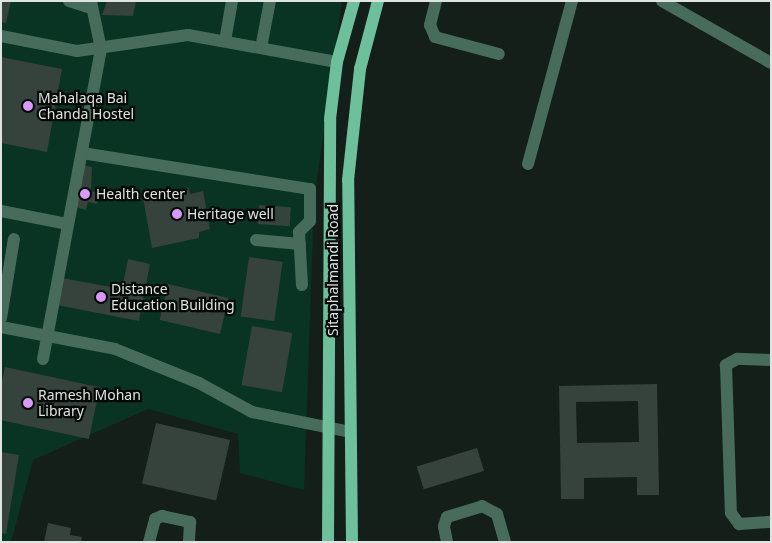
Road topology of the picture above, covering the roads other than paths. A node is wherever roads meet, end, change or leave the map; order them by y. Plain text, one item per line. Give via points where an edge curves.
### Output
1 (69, 1) edge
2 (232, 1) edge
3 (270, 1) edge
4 (354, 1) edge
5 (378, 1) edge
6 (436, 1) edge
7 (572, 1) edge
8 (662, 1) edge
9 (90, 5) edge
10 (1, 36) edge
11 (225, 41) junction
12 (261, 48) junction
13 (101, 49) junction
14 (499, 54) dead end
15 (337, 62) junction
16 (771, 63) edge
17 (82, 153) junction
18 (528, 164) dead end
19 (1, 211) edge
20 (67, 224) junction
21 (14, 239) dead end
22 (256, 240) dead end
23 (300, 244) junction
24 (302, 285) dead end
25 (1, 318) edge
26 (1, 327) edge
27 (47, 335) junction
28 (43, 359) dead end
29 (771, 360) edge
30 (325, 427) junction
31 (350, 432) junction
32 (771, 522) edge
33 (149, 542) edge
34 (189, 542) edge
35 (328, 542) edge
36 (352, 542) edge
37 (447, 542) edge
38 (505, 542) edge

1 - 9 lane
2 - 11 lane
3 - 12 lane
4 - 15 main road, Sitaphalmandi Road
5 - 31 main road, Sitaphalmandi Road via 360,69 350,145
6 - 14 lane via 430,25 435,36
7 - 18 lane
8 - 16 lane
9 - 13 lane
10 - 13 lane via 77,51
11 - 12 lane
11 - 13 lane via 188,35
12 - 15 lane
13 - 17 lane
15 - 30 main road, Sitaphalmandi Road via 330,120
17 - 20 lane
17 - 23 lane via 307,188 312,195 310,221 300,229
19 - 20 lane
20 - 27 lane
21 - 25 lane
22 - 23 lane
23 - 24 lane
26 - 27 lane
27 - 28 lane
27 - 30 lane via 115,349 161,366 258,414
29 - 32 lane via 737,359 726,365 731,512 739,524
30 - 31 lane
30 - 35 main road, Sitaphalmandi Road
31 - 36 main road, Sitaphalmandi Road
33 - 34 lane via 154,519 162,516 190,522
37 - 38 lane via 444,526 448,517 482,506 497,514

